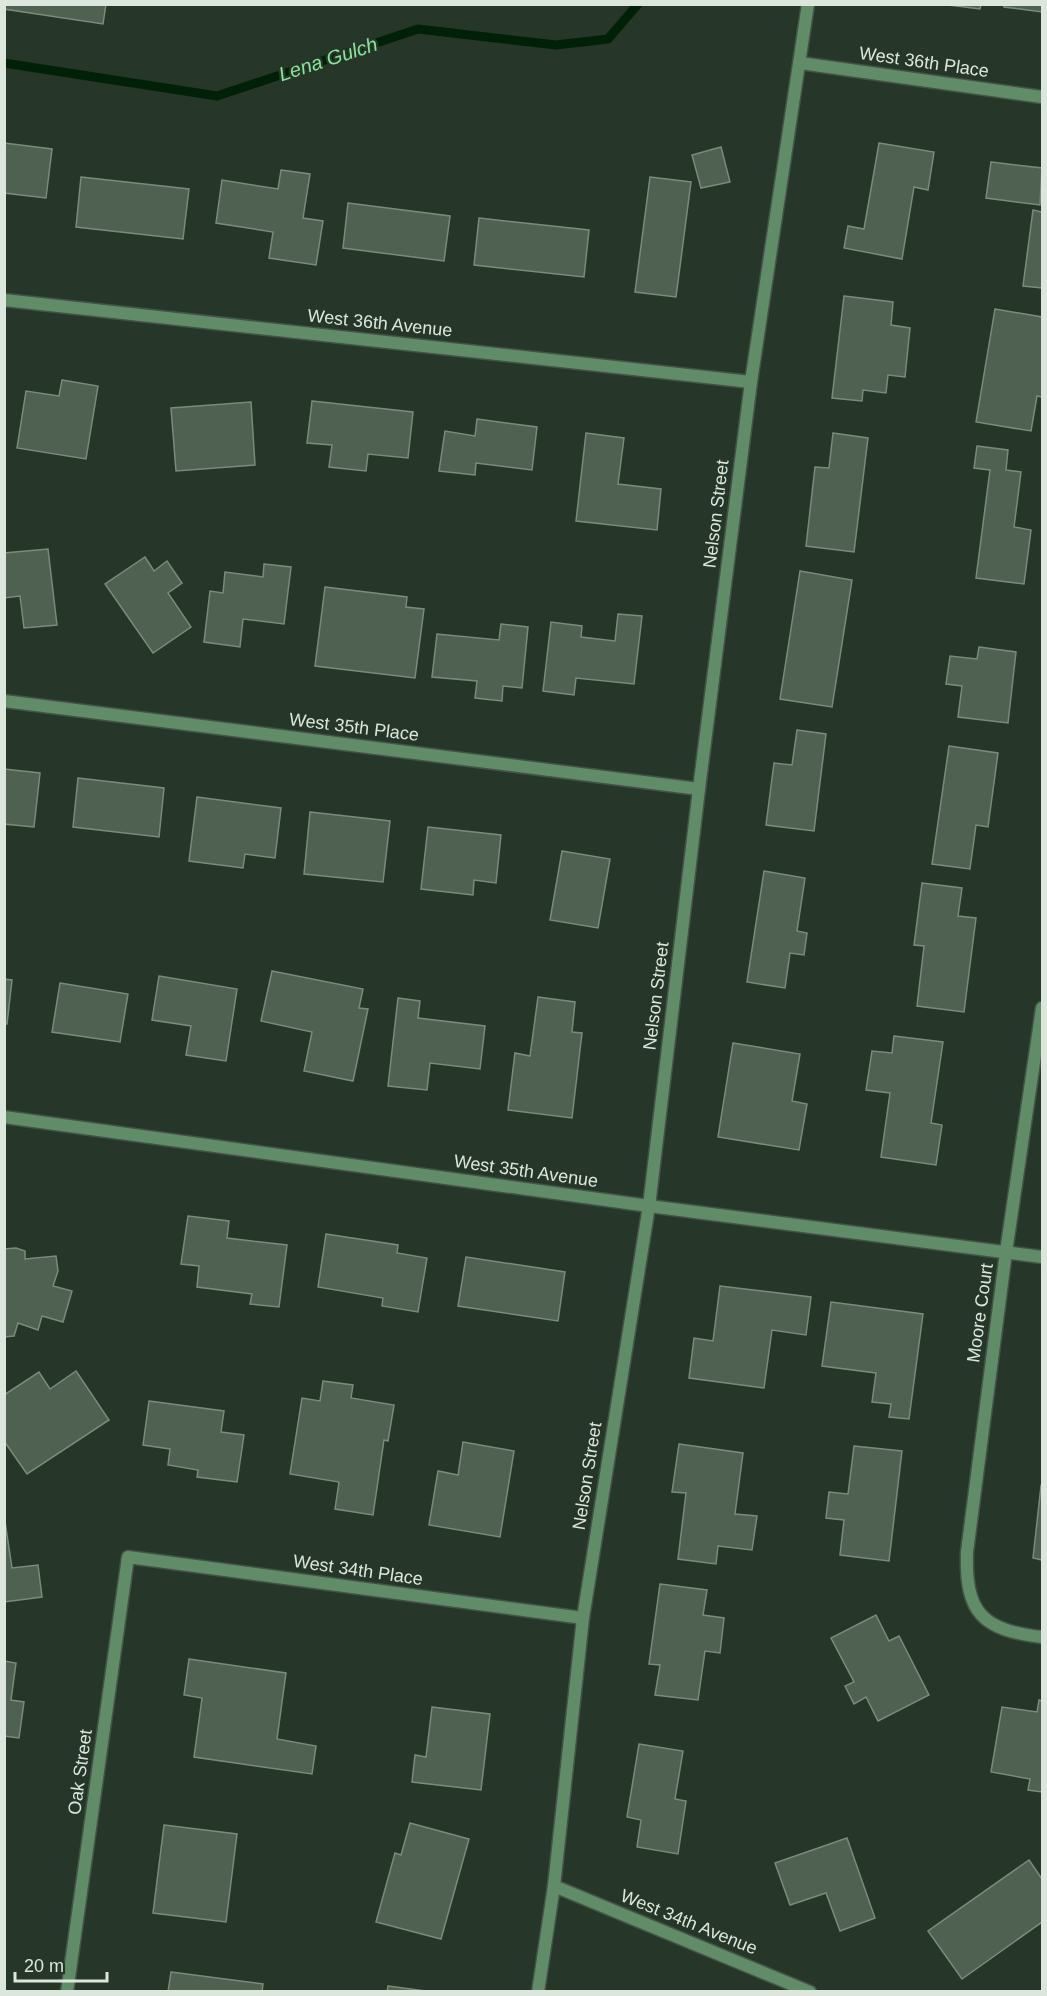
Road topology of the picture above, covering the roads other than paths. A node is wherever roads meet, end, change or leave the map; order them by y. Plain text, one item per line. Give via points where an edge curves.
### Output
1 (808, 4) edge
2 (800, 63) junction
3 (1042, 97) edge
4 (4, 300) edge
5 (751, 382) junction
6 (4, 701) edge
7 (699, 789) junction
8 (1042, 1008) edge
9 (4, 1118) edge
10 (649, 1206) junction
11 (1006, 1252) junction
12 (1042, 1257) edge
13 (128, 1557) joint
14 (583, 1618) junction
15 (1042, 1637) edge
16 (554, 1886) junction
17 (67, 1992) edge
18 (538, 1992) edge
19 (810, 1992) edge

1 - 2 street, Nelson Street
2 - 3 street, West 36th Place
2 - 5 street, Nelson Street
4 - 5 street, West 36th Avenue
5 - 7 street, Nelson Street
6 - 7 street, West 35th Place
7 - 10 street, Nelson Street
8 - 11 street, Moore Court
9 - 10 street, West 35th Avenue
10 - 11 street, West 35th Avenue
10 - 14 street, Nelson Street
11 - 12 street, West 35th Avenue
11 - 15 street, Moore Court via 966,1578 972,1602 984,1620
13 - 14 street, West 34th Place
13 - 17 street, Oak Street
14 - 16 street, Nelson Street
16 - 18 street, Nelson Street
16 - 19 street, West 34th Avenue

